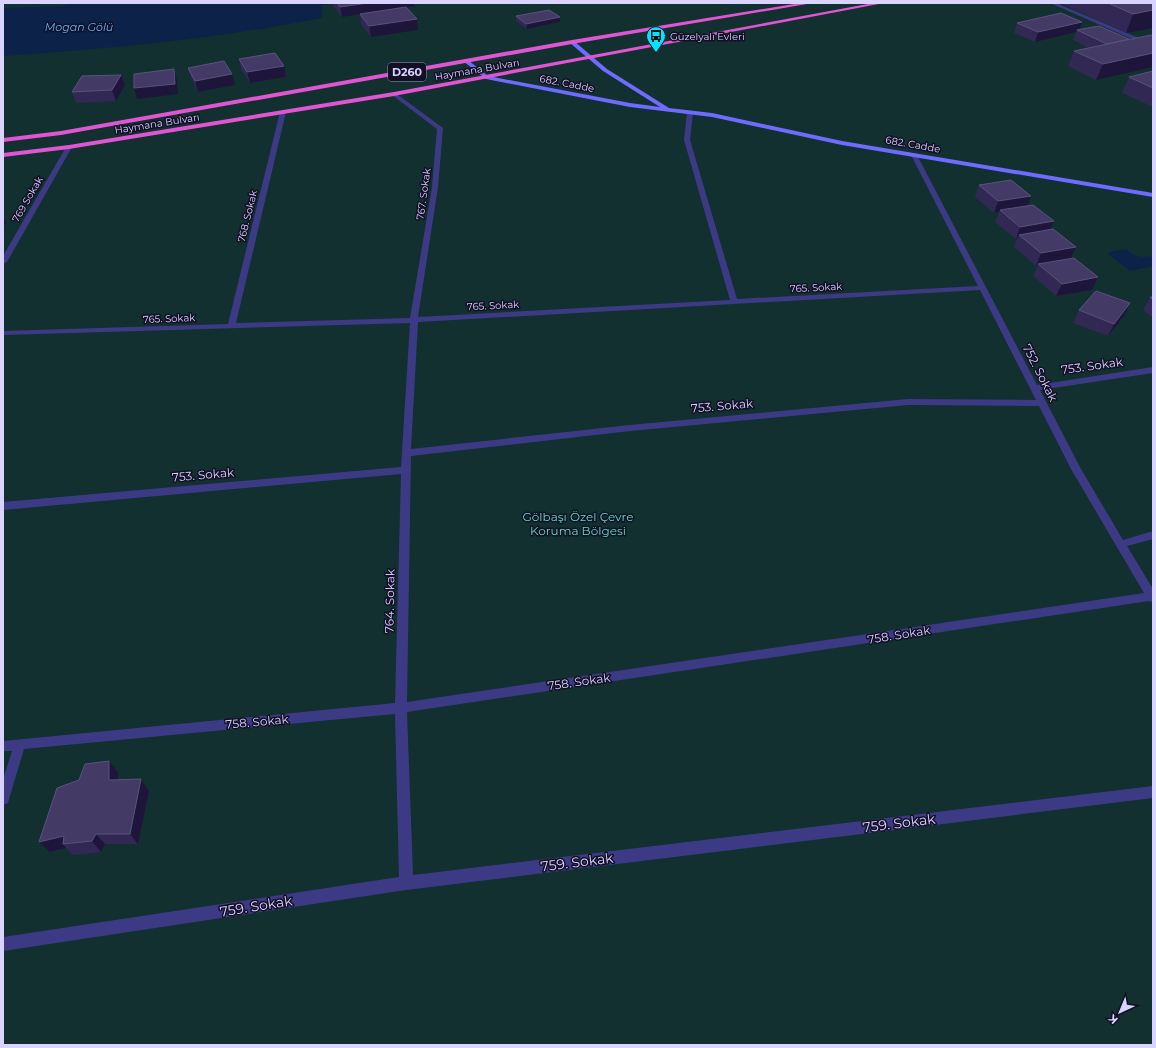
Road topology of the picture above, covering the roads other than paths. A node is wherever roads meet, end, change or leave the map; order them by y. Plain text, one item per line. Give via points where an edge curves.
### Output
1 (810, 3) edge
2 (881, 3) edge
3 (1052, 3) edge
4 (572, 42) junction
5 (1153, 46) edge
6 (590, 58) junction
7 (466, 61) junction
8 (486, 77) junction
9 (394, 94) junction
10 (670, 110) junction
11 (283, 112) junction
12 (690, 113) junction
13 (3, 140) edge
14 (69, 147) junction
15 (3, 155) edge
16 (914, 155) junction
17 (1153, 195) edge
18 (3, 262) edge
19 (983, 288) junction
20 (734, 301) junction
21 (414, 320) junction
22 (231, 326) junction
23 (3, 333) edge
24 (1153, 370) edge
25 (1034, 388) junction
26 (1042, 403) junction
27 (406, 453) junction
28 (406, 470) junction
29 (3, 506) edge
30 (1153, 535) edge
31 (1121, 544) junction
32 (1152, 597) edge
33 (401, 708) junction
34 (20, 744) junction
35 (3, 746) edge
36 (1153, 792) edge
37 (3, 799) edge
38 (406, 883) junction
39 (3, 944) edge

1 - 4 highway, Haymana Bulvarı / D260
2 - 6 highway, Haymana Bulvarı / D260
3 - 5 street
4 - 6 main road, 682. Cadde
4 - 7 highway, Haymana Bulvarı / D260
6 - 8 highway, Haymana Bulvarı / D260
6 - 10 main road, 682. Cadde via 625,84
7 - 8 main road, 682. Cadde
7 - 13 highway, Haymana Bulvarı / D260 via 61,133
8 - 9 highway, Haymana Bulvarı / D260
8 - 10 main road, 682. Cadde via 630,105
9 - 11 highway, Haymana Bulvarı / D260
9 - 21 street, 767. Sokak via 440,128 435,187
10 - 12 main road, 682. Cadde
11 - 14 highway, Haymana Bulvarı / D260
11 - 22 street, 768. Sokak
12 - 16 main road, 682. Cadde via 712,115 842,143
12 - 20 street via 687,140
14 - 15 highway, Haymana Bulvarı / D260
14 - 18 street, 769 Sokak
16 - 17 main road, 682. Cadde
16 - 19 street, 752. Sokak
19 - 20 street, 765. Sokak
19 - 25 street, 752. Sokak
20 - 21 street, 765. Sokak
21 - 22 street, 765. Sokak
21 - 27 street, 764. Sokak
22 - 23 street, 765. Sokak
24 - 25 street, 753. Sokak
25 - 26 street, 752. Sokak
26 - 27 street, 753. Sokak via 908,402 638,427
26 - 31 street, 752. Sokak via 1076,470
27 - 28 street, 764. Sokak
28 - 29 street, 753. Sokak
28 - 33 street, 764. Sokak
30 - 31 street
31 - 32 street, 752. Sokak
32 - 33 street, 758. Sokak
33 - 34 street, 758. Sokak
33 - 38 street, 764. Sokak
34 - 35 street, 758. Sokak
34 - 37 street
36 - 38 street, 759. Sokak
38 - 39 street, 759. Sokak

